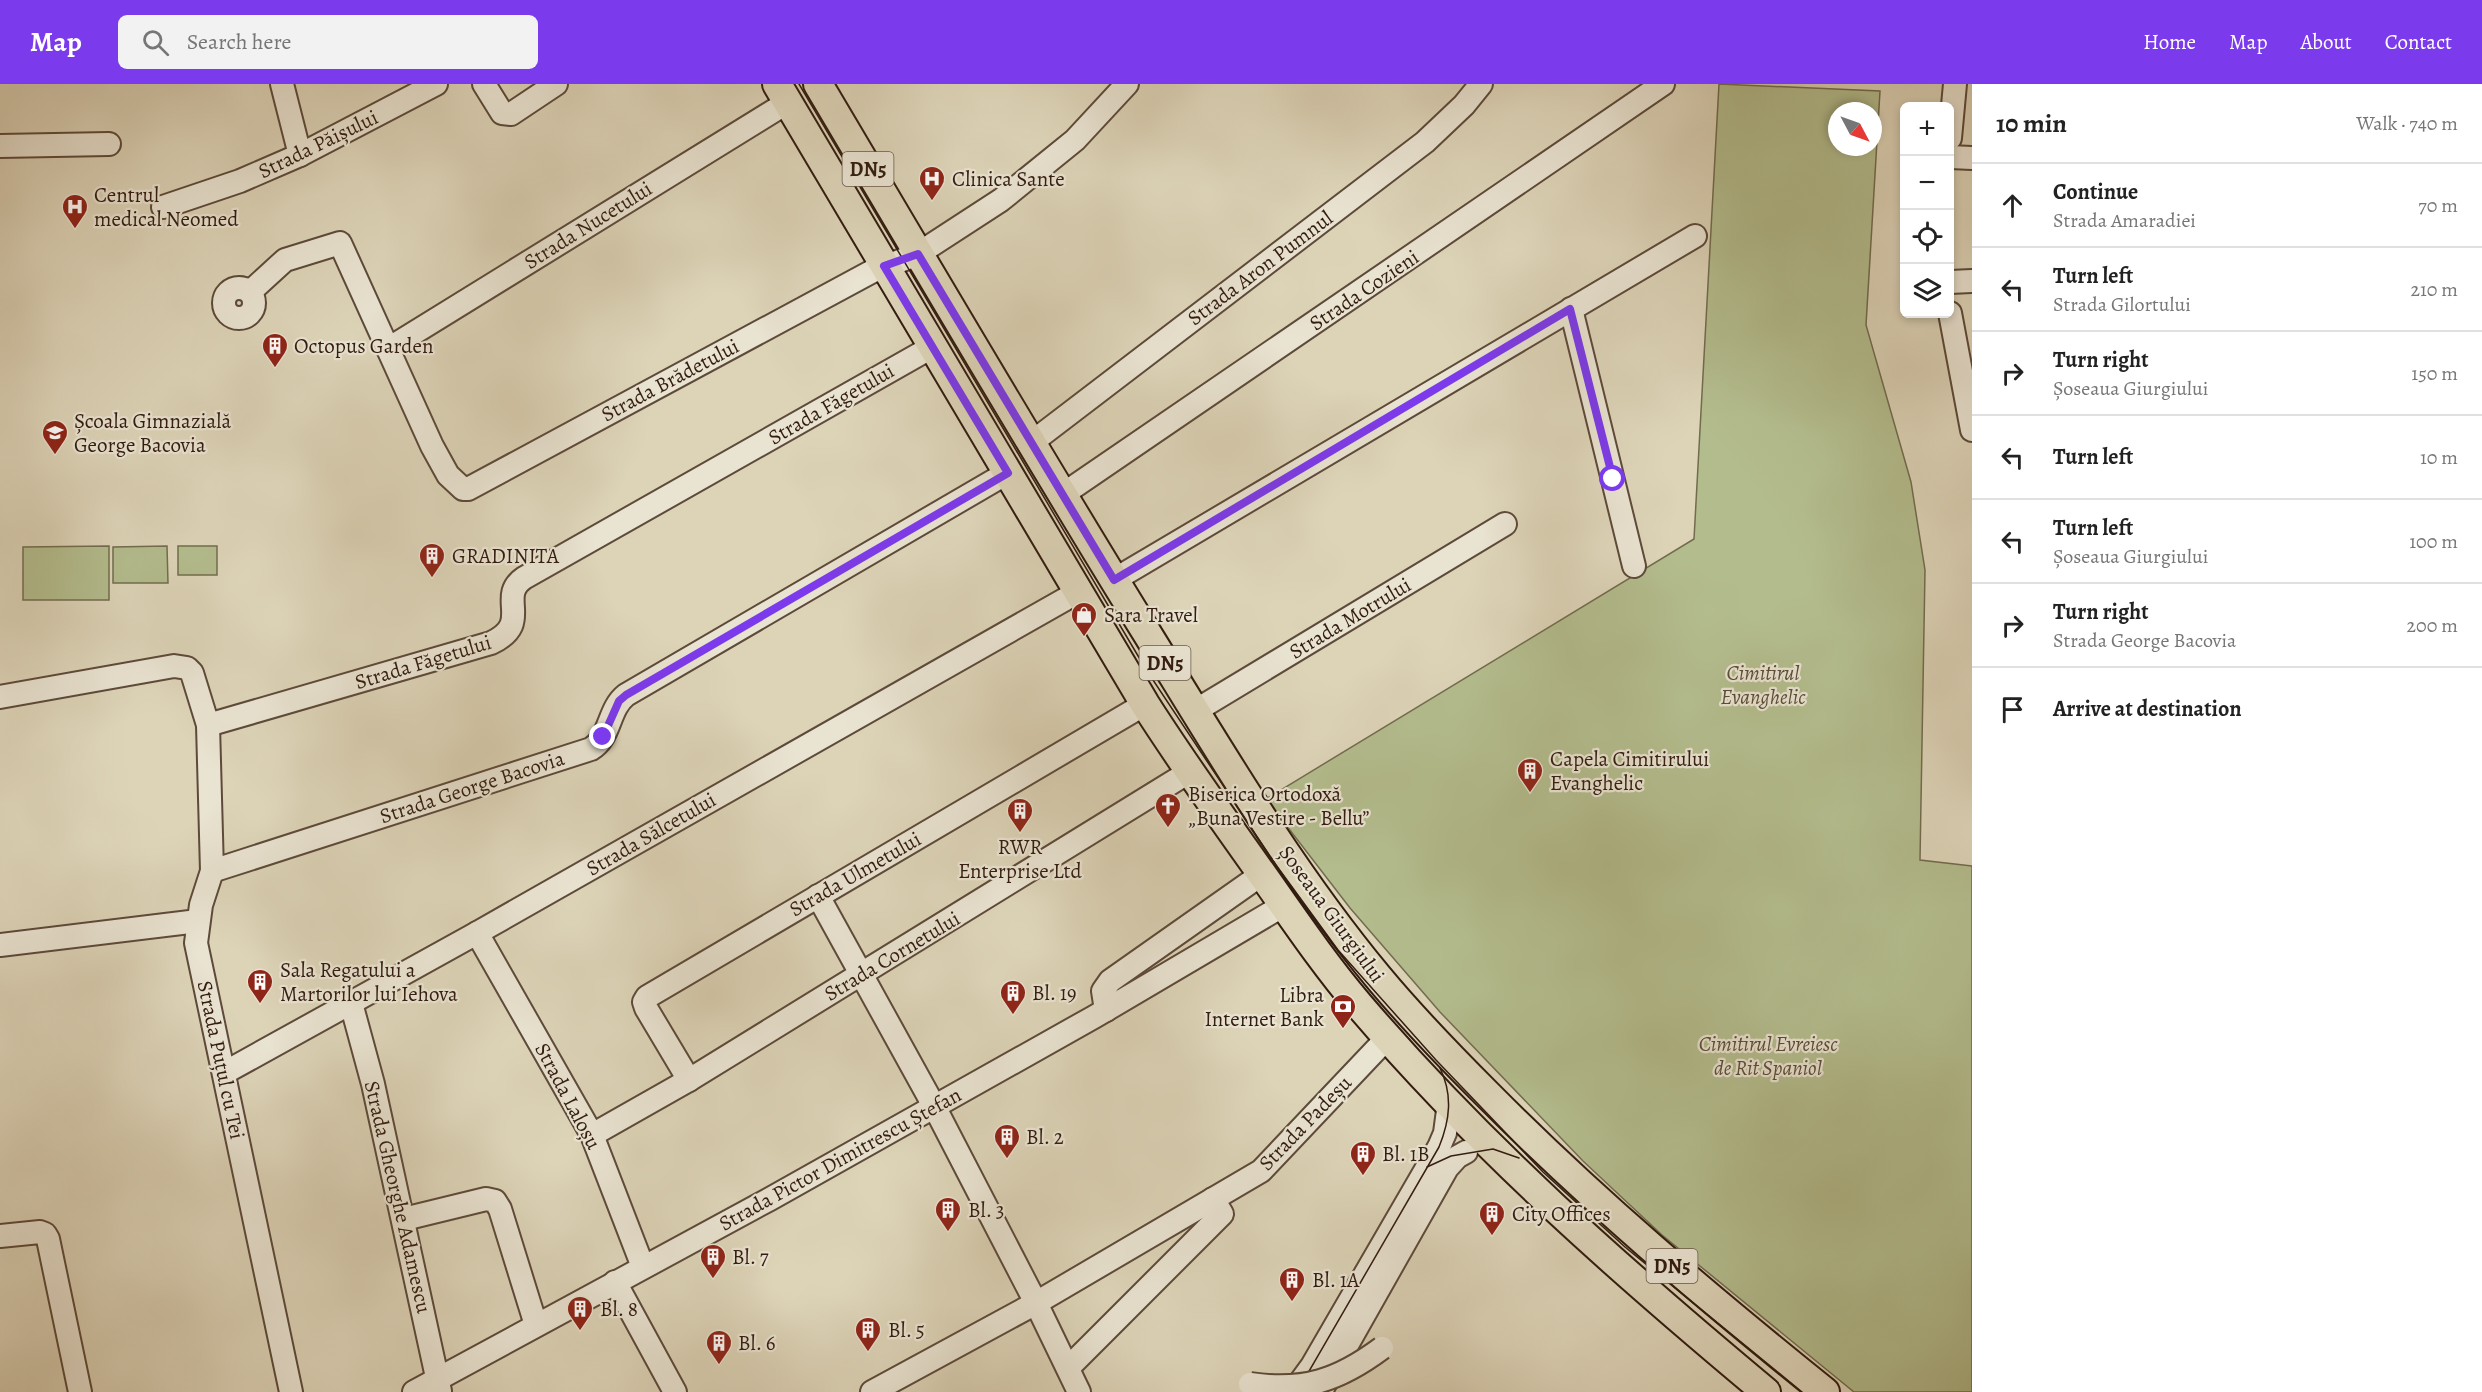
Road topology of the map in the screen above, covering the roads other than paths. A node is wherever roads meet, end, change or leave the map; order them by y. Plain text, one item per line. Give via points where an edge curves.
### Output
1 (282, 84) edge
2 (436, 84) edge
3 (484, 84) edge
4 (556, 84) edge
5 (818, 84) edge
6 (1126, 84) edge
7 (1481, 84) edge
8 (1663, 84) edge
9 (1955, 84) edge
10 (782, 93) edge
11 (1953, 102) edge
12 (109, 144) dead end
13 (0, 146) edge
14 (300, 155) junction
15 (1954, 157) edge
16 (1972, 158) edge
17 (164, 207) dead end
18 (1695, 236) dead end
19 (918, 254) junction
20 (884, 266) junction
21 (1972, 281) edge
22 (1954, 282) edge
23 (250, 292) dead end
24 (1570, 309) junction
25 (1951, 318) edge
26 (932, 347) junction
27 (388, 349) junction
28 (1972, 430) edge
29 (1031, 442) junction
30 (1008, 473) junction
31 (1062, 495) junction
32 (1505, 524) dead end
33 (1634, 566) dead end
34 (1114, 580) junction
35 (1078, 592) junction
36 (0, 697) edge
37 (1145, 704) junction
38 (1195, 711) junction
39 (207, 725) junction
40 (1189, 772) junction
41 (212, 871) junction
42 (1262, 874) junction
43 (818, 896) junction
44 (1284, 905) junction
45 (198, 921) junction
46 (477, 933) junction
47 (0, 945) edge
48 (862, 973) junction
49 (351, 1003) junction
50 (1106, 1010) junction
51 (1388, 1037) junction
52 (224, 1073) junction
53 (689, 1080) junction
54 (1449, 1103) junction
55 (934, 1106) junction
56 (592, 1135) junction
57 (1479, 1151) junction
58 (1427, 1167) junction
59 (1214, 1199) junction
60 (404, 1219) junction
61 (0, 1236) edge
62 (644, 1267) junction
63 (615, 1282) junction
64 (1036, 1303) junction
65 (536, 1325) junction
66 (1382, 1348) dead end
67 (1068, 1368) junction
68 (1250, 1384) dead end
69 (439, 1385) edge
70 (80, 1392) edge
71 (291, 1392) edge
72 (414, 1392) edge
73 (675, 1392) edge
74 (872, 1392) edge
75 (1079, 1392) edge
76 (1293, 1392) edge
77 (1320, 1392) edge
78 (1766, 1392) edge
79 (1825, 1392) edge

1 - 14 street
2 - 14 street, Strada Păișului
3 - 4 street via 506,115
5 - 19 main road, Șoseaua Giurgiului / DN5
6 - 19 street, Strada Brădetului via 1075,140 1036,173
7 - 29 street, Strada Aron Pumnul via 1425,142
8 - 31 street, Strada Cozieni
9 - 11 street
10 - 20 main road, Șoseaua Giurgiului / DN5
10 - 27 street, Strada Nucetului
12 - 13 street
14 - 17 street, Strada Păișului
15 - 16 street
18 - 24 street
19 - 20 street, Strada Brădetului
19 - 29 main road, Șoseaua Giurgiului / DN5
20 - 26 main road, Șoseaua Giurgiului / DN5
20 - 27 street, Strada Brădetului via 468,489 456,485 432,446
21 - 22 street
23 - 27 street via 285,260 340,243
24 - 33 street
24 - 34 street
25 - 28 street
26 - 30 main road, Șoseaua Giurgiului / DN5
26 - 39 street, Strada Făgetului via 518,581 512,595 514,619 502,638
29 - 31 main road, Șoseaua Giurgiului / DN5
30 - 35 main road, Șoseaua Giurgiului / DN5
30 - 41 street, Strada George Bacovia via 626,695 619,701 603,737 591,749
31 - 34 main road, Șoseaua Giurgiului / DN5
32 - 38 street, Strada Motrului
34 - 38 main road, Șoseaua Giurgiului / DN5
35 - 37 main road, Șoseaua Giurgiului / DN5
35 - 46 street, Strada Sălcetului
36 - 39 street via 181,666 192,673
37 - 40 main road, Șoseaua Giurgiului / DN5
37 - 43 street, Strada Ulmetului
38 - 79 main road, Șoseaua Giurgiului / DN5 via 1311,890 1411,1015 1590,1194
39 - 41 street, Strada Puțul cu Tei
40 - 42 main road, Șoseaua Giurgiului / DN5
40 - 48 street, Strada Cornetului
41 - 45 street, Strada Puțul cu Tei
42 - 44 main road, Șoseaua Giurgiului / DN5
42 - 50 street via 1110,981 1103,991
43 - 48 street
43 - 53 street, Strada Ulmetului via 647,997 646,1008
44 - 50 street, Strada Pictor Dimitrescu Ștefan
44 - 51 main road, Șoseaua Giurgiului / DN5 via 1358,1004
45 - 47 street
45 - 52 street, Strada Puțul cu Tei via 196,943
46 - 49 street, Strada Sălcetului
46 - 56 street, Strada Laloșu
48 - 53 street, Strada Cornetului
48 - 55 street
49 - 52 street, Strada Sălcetului
49 - 60 street, Strada Gheorghe Adamescu
50 - 55 street, Strada Pictor Dimitrescu Ștefan
51 - 54 main road, Șoseaua Giurgiului / DN5
51 - 59 street, Strada Padeșu via 1261,1171
52 - 71 street, Strada Puțul cu Tei
53 - 56 street, Strada Cornetului
54 - 57 main road, Șoseaua Giurgiului / DN5
54 - 58 street via 1445,1133
55 - 62 street, Strada Pictor Dimitrescu Ștefan
55 - 64 street
56 - 62 street, Strada Laloșu
57 - 58 street
57 - 77 street via 1457,1157 1447,1168
57 - 78 main road, Șoseaua Giurgiului / DN5
58 - 76 street via 1312,1366
59 - 64 street, Strada Padeșu
59 - 67 street via 1222,1214
60 - 65 street via 486,1199 495,1202
60 - 69 street, Strada Gheorghe Adamescu
61 - 70 street via 40,1232 48,1239
62 - 63 street, Strada Pictor Dimitrescu Ștefan
63 - 65 street, Strada Pictor Dimitrescu Ștefan
63 - 73 street
64 - 67 street
64 - 74 street, Strada Padeșu
65 - 69 street, Strada Pictor Dimitrescu Ștefan
66 - 68 street, bridge via 1356,1368 1312,1385 1286,1389
67 - 75 street
69 - 72 street, Strada Pictor Dimitrescu Ștefan

